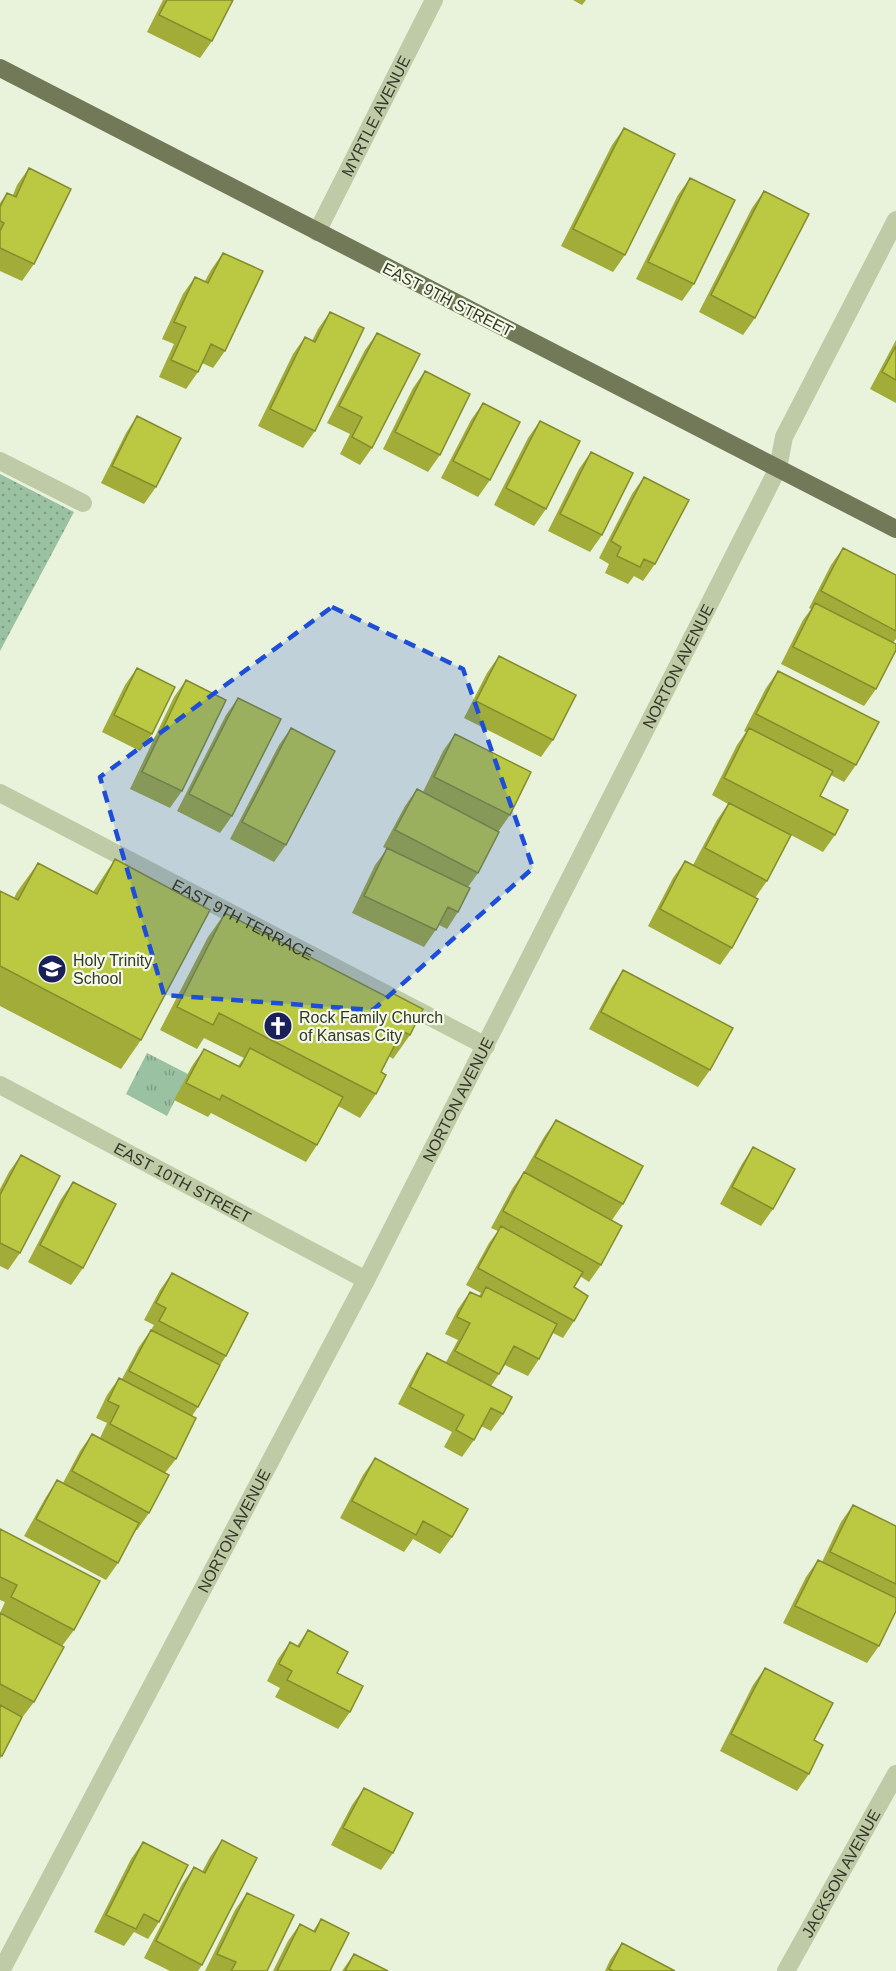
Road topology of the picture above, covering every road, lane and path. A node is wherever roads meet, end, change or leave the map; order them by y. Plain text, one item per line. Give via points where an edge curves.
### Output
1 (434, 0) edge
2 (0, 68) edge
3 (896, 220) edge
4 (317, 232) junction
5 (0, 460) edge
6 (778, 468) junction
7 (83, 504) dead end
8 (896, 529) edge
9 (0, 794) edge
10 (486, 1046) junction
11 (0, 1085) edge
12 (366, 1280) junction
13 (896, 1774) edge
14 (1, 1971) edge
15 (786, 1971) edge

1 - 4 street, MYRTLE AVENUE
2 - 4 main road, EAST 9TH STREET
3 - 6 street, NORTON AVENUE via 784,437
4 - 6 main road, EAST 9TH STREET
5 - 7 street
6 - 8 main road, EAST 9TH STREET
6 - 10 street, NORTON AVENUE
9 - 10 street, EAST 9TH TERRACE
10 - 12 street, NORTON AVENUE
11 - 12 street, EAST 10TH STREET
12 - 14 street, NORTON AVENUE
13 - 15 street, JACKSON AVENUE

